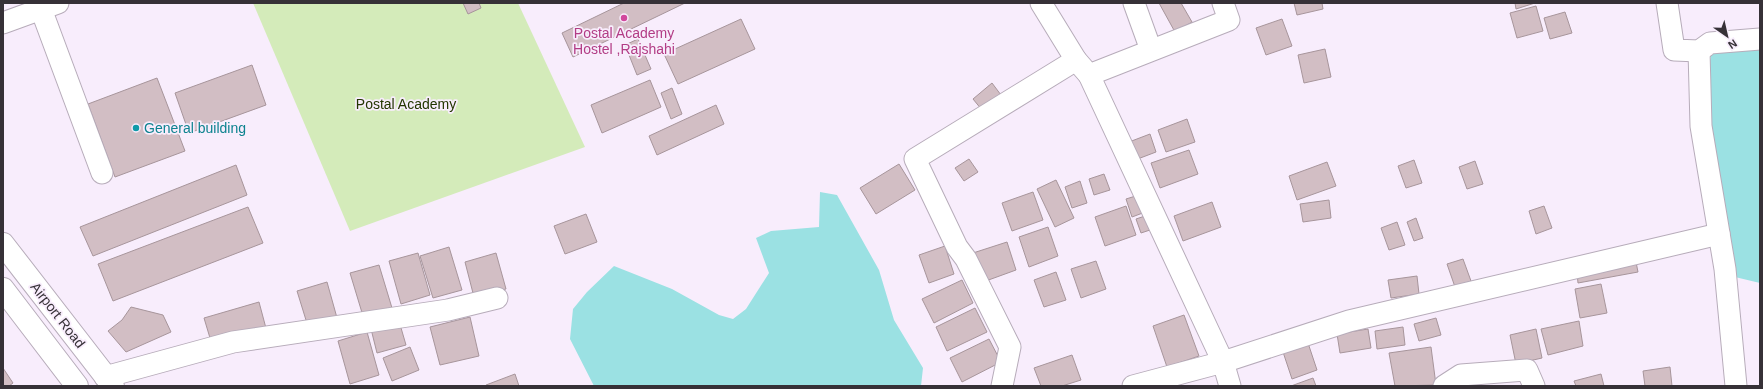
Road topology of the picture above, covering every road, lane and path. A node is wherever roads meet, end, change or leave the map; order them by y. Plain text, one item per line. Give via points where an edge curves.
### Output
1 (1041, 3) edge
2 (1134, 3) edge
3 (1224, 3) edge
4 (1667, 3) edge
5 (49, 6) edge
6 (3, 23) edge
7 (1760, 39) edge
8 (1151, 50) junction
9 (1699, 51) junction
10 (1083, 67) junction
11 (102, 173) dead end
12 (1719, 234) junction
13 (3, 244) edge
14 (3, 289) edge
15 (497, 298) dead end
16 (1223, 362) junction
17 (109, 381) edge
18 (77, 386) edge
19 (1002, 386) edge
20 (1133, 386) edge
21 (1230, 386) edge
22 (1444, 386) edge
23 (1534, 386) edge
24 (1736, 386) edge

1 - 10 street
2 - 8 street
3 - 8 street via 1229,20
4 - 9 street via 1674,50
5 - 6 street
5 - 11 street
7 - 9 street via 1710,43
8 - 10 street
9 - 12 street via 1701,126
10 - 16 street
10 - 19 street via 915,159 957,247 966,259 1010,347
12 - 16 street via 1349,321
12 - 24 street via 1725,269
13 - 17 main road, Airport Road
14 - 18 main road, Airport Road
15 - 17 street via 448,310 233,342
16 - 20 street
16 - 21 street
22 - 23 street via 1461,375 1527,370

